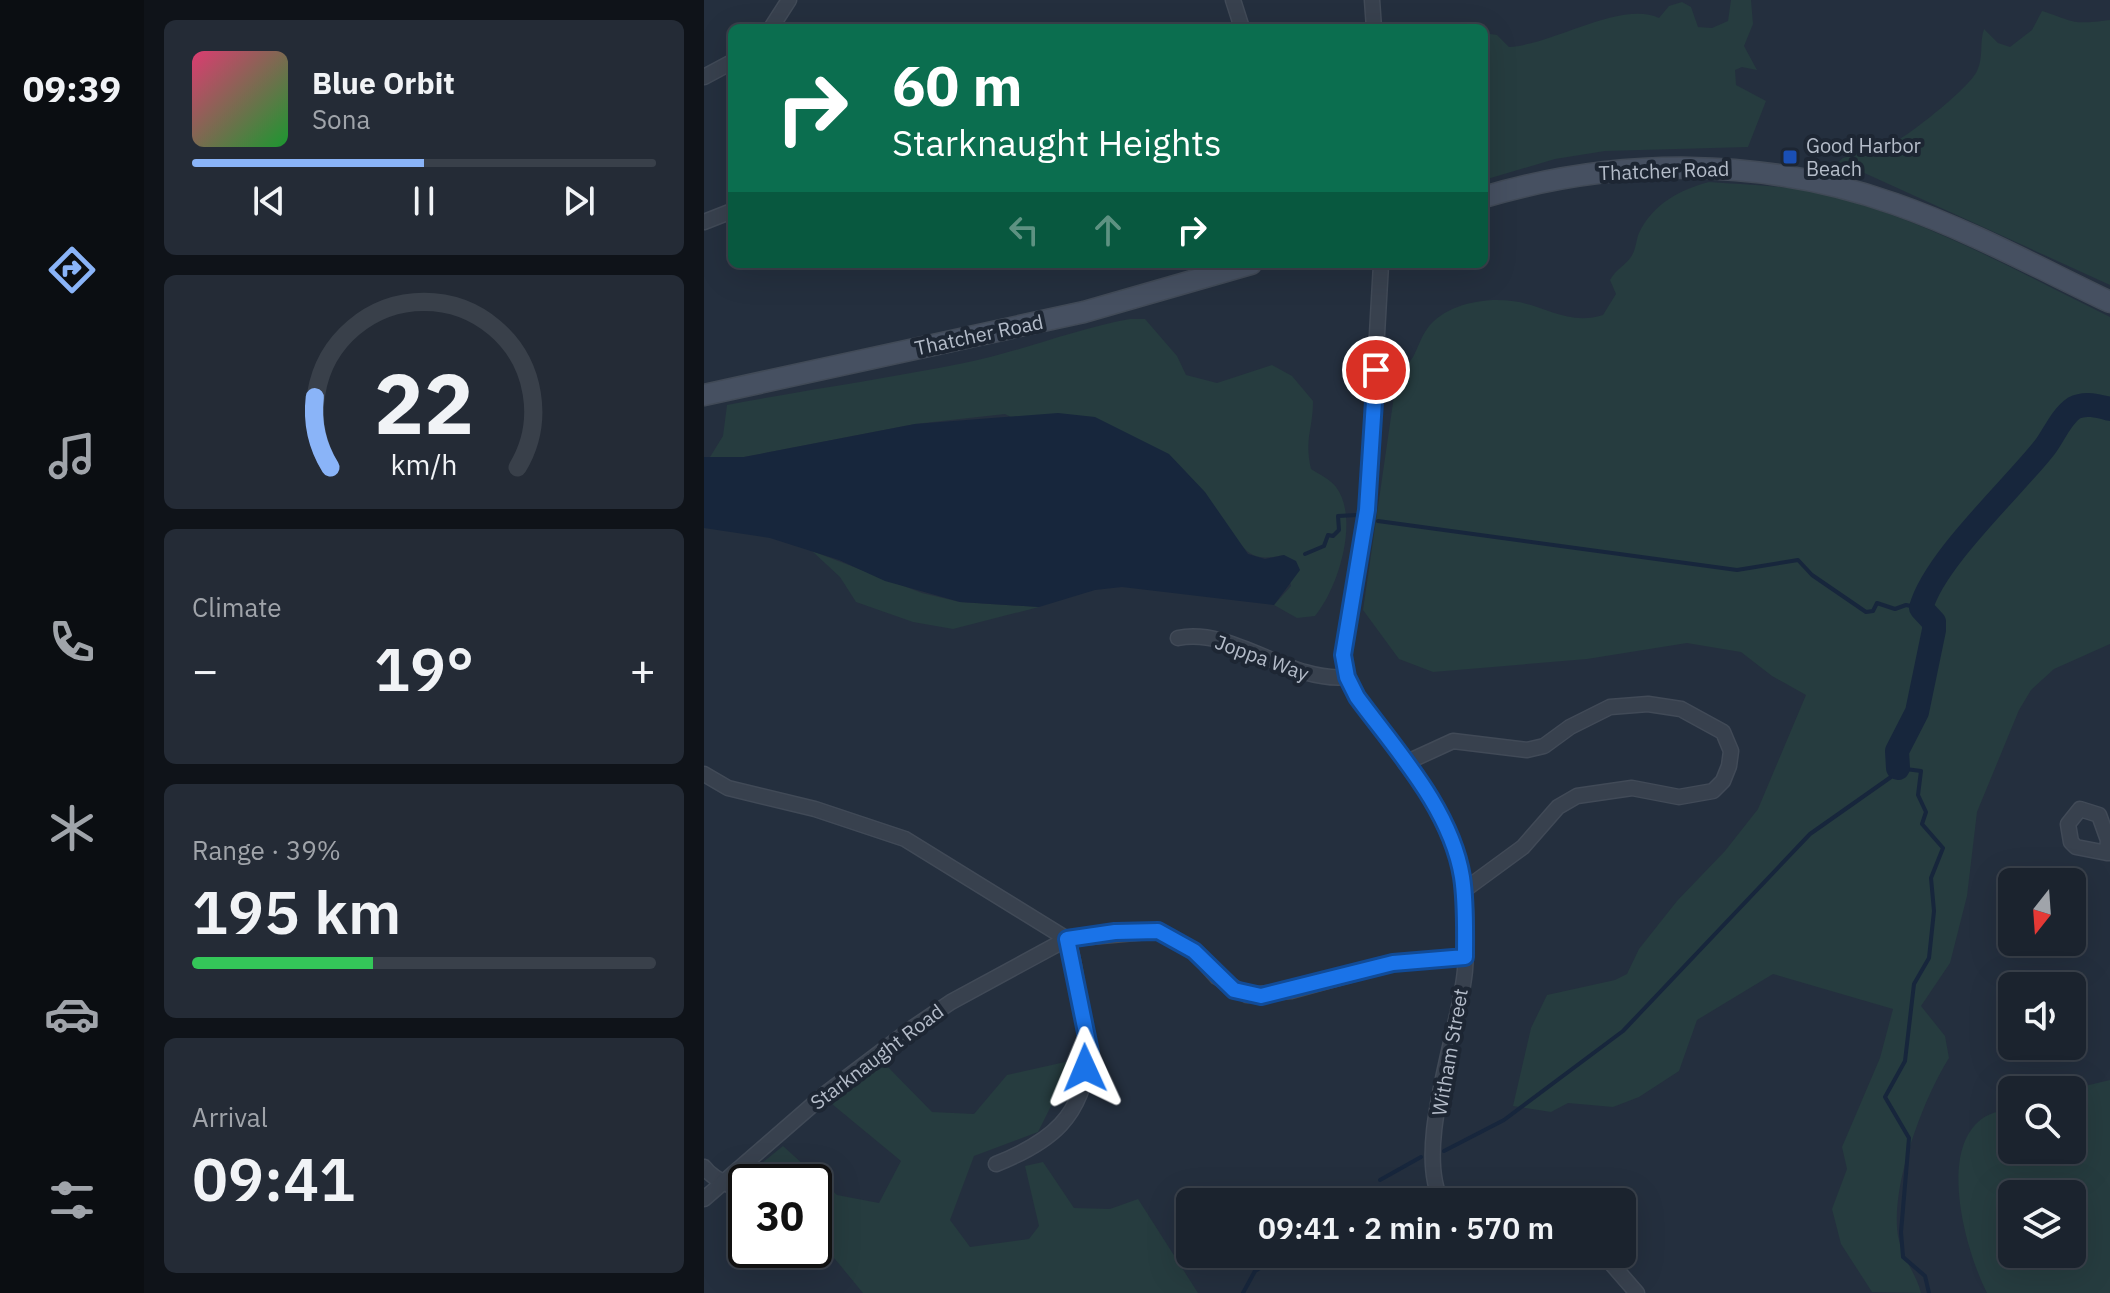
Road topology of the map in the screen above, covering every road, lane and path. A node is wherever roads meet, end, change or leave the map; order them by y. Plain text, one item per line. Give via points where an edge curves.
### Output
1 (789, 0) edge
2 (1233, 0) edge
3 (1372, 0) edge
4 (774, 24) edge
5 (1241, 24) edge
6 (1374, 24) edge
7 (728, 64) edge
8 (704, 77) edge
9 (1488, 196) edge
10 (728, 213) edge
11 (704, 222) edge
12 (1237, 268) edge
13 (1381, 268) edge
14 (2110, 302) edge
15 (704, 395) edge
16 (1178, 638) dead end
17 (1347, 677) junction
18 (1405, 763) junction
19 (704, 774) edge
20 (1463, 891) junction
21 (1067, 939) junction
22 (1465, 957) junction
23 (996, 1164) dead end
24 (704, 1167) edge
25 (722, 1180) junction
26 (728, 1184) edge
27 (1438, 1188) edge
28 (704, 1199) edge
29 (1615, 1268) edge
30 (1637, 1293) edge

1 - 4 street
2 - 5 street
3 - 6 street
7 - 8 street
9 - 14 main road, Thatcher Road via 1578,175 1632,169 1686,166 1769,173 1895,204
10 - 11 street
12 - 15 main road, Thatcher Road via 1084,312
13 - 17 street via 1367,510 1343,655
16 - 17 street, Joppa Way via 1205,637 1324,680
17 - 18 street, Witham Street
18 - 20 street, Witham Street via 1453,844
18 - 20 street via 1453,741 1527,750 1544,746 1610,707 1648,704 1681,709 1723,732 1731,751 1729,766 1713,791 1679,797 1632,788 1577,796 1558,807 1523,847
19 - 21 street via 728,788 905,839
20 - 22 street, Witham Street
21 - 22 street via 1158,931 1194,951 1234,990 1261,996 1393,963
21 - 23 street via 1090,1052 1073,1112 1055,1134
21 - 25 street, Starknaught Road via 911,1029
22 - 27 street, Witham Street via 1432,1165
24 - 25 street via 713,1180
25 - 26 street
25 - 28 street, Starknaught Road
29 - 30 street

